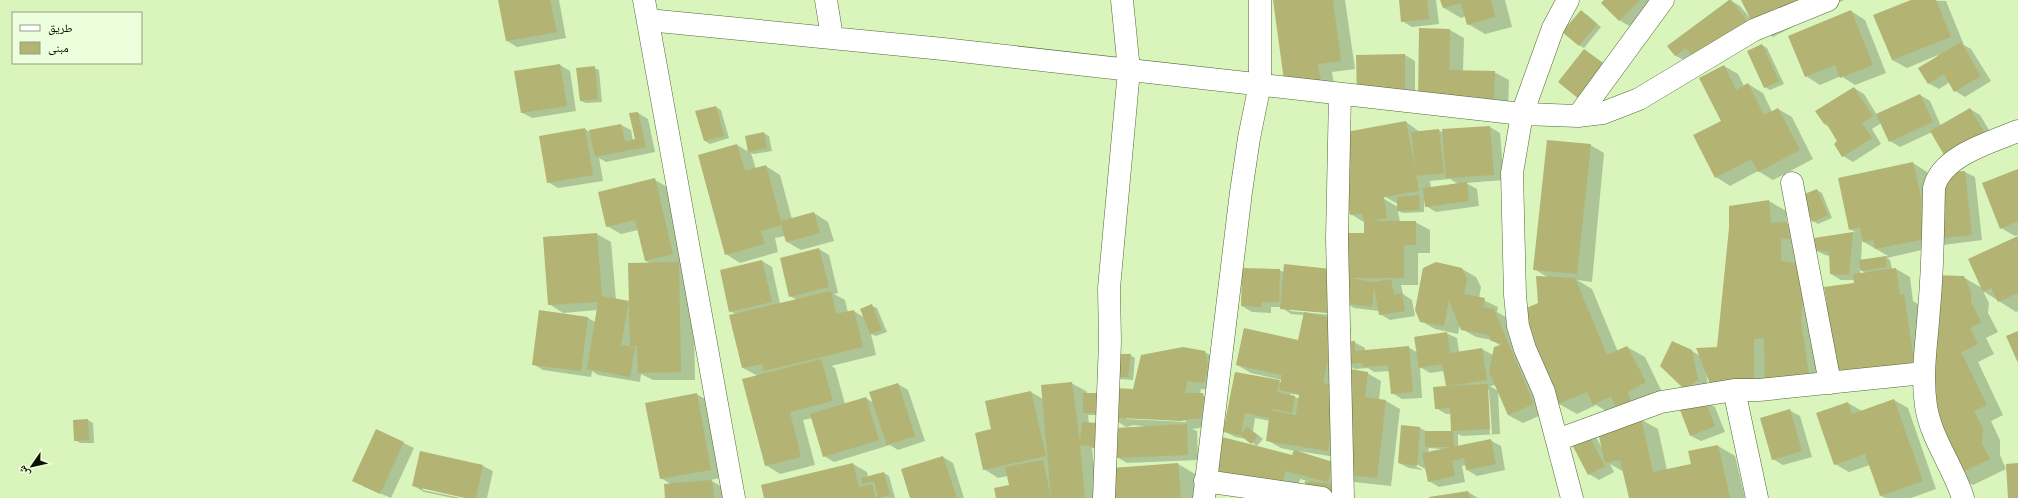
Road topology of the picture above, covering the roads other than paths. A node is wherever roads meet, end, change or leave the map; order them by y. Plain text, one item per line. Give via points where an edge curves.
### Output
1 (826, 0) edge
2 (1122, 0) edge
3 (1260, 0) edge
4 (1568, 0) edge
5 (1663, 0) edge
6 (1828, 0) edge
7 (646, 10) edge
8 (832, 37) junction
9 (1129, 70) junction
10 (1260, 84) junction
11 (1340, 94) junction
12 (1522, 114) junction
13 (1578, 116) junction
14 (2018, 130) edge
15 (1792, 183) dead end
16 (1924, 373) junction
17 (1830, 383) junction
18 (1734, 390) junction
19 (1557, 440) junction
20 (1205, 489) edge
21 (734, 498) edge
22 (1104, 498) edge
23 (1322, 498) edge
24 (1343, 498) edge
25 (1572, 498) edge
26 (1757, 498) edge
27 (1963, 498) edge

1 - 8 street
2 - 9 street
3 - 10 street
4 - 12 street via 1553,28
5 - 13 street
6 - 13 street via 1754,30 1639,99 1603,113
7 - 8 street
7 - 21 street
8 - 9 street
9 - 10 street
9 - 22 street via 1109,288 1110,342
10 - 11 street
10 - 20 street via 1241,192
11 - 12 street
11 - 24 street via 1337,239
12 - 13 street
12 - 19 street via 1512,173 1518,326 1544,392
14 - 16 street via 1962,155 1942,171 1936,181
15 - 17 street
16 - 17 street
16 - 27 street via 1926,406 1931,427
17 - 18 street
18 - 19 street via 1661,402
18 - 26 street
19 - 25 street
20 - 23 street

